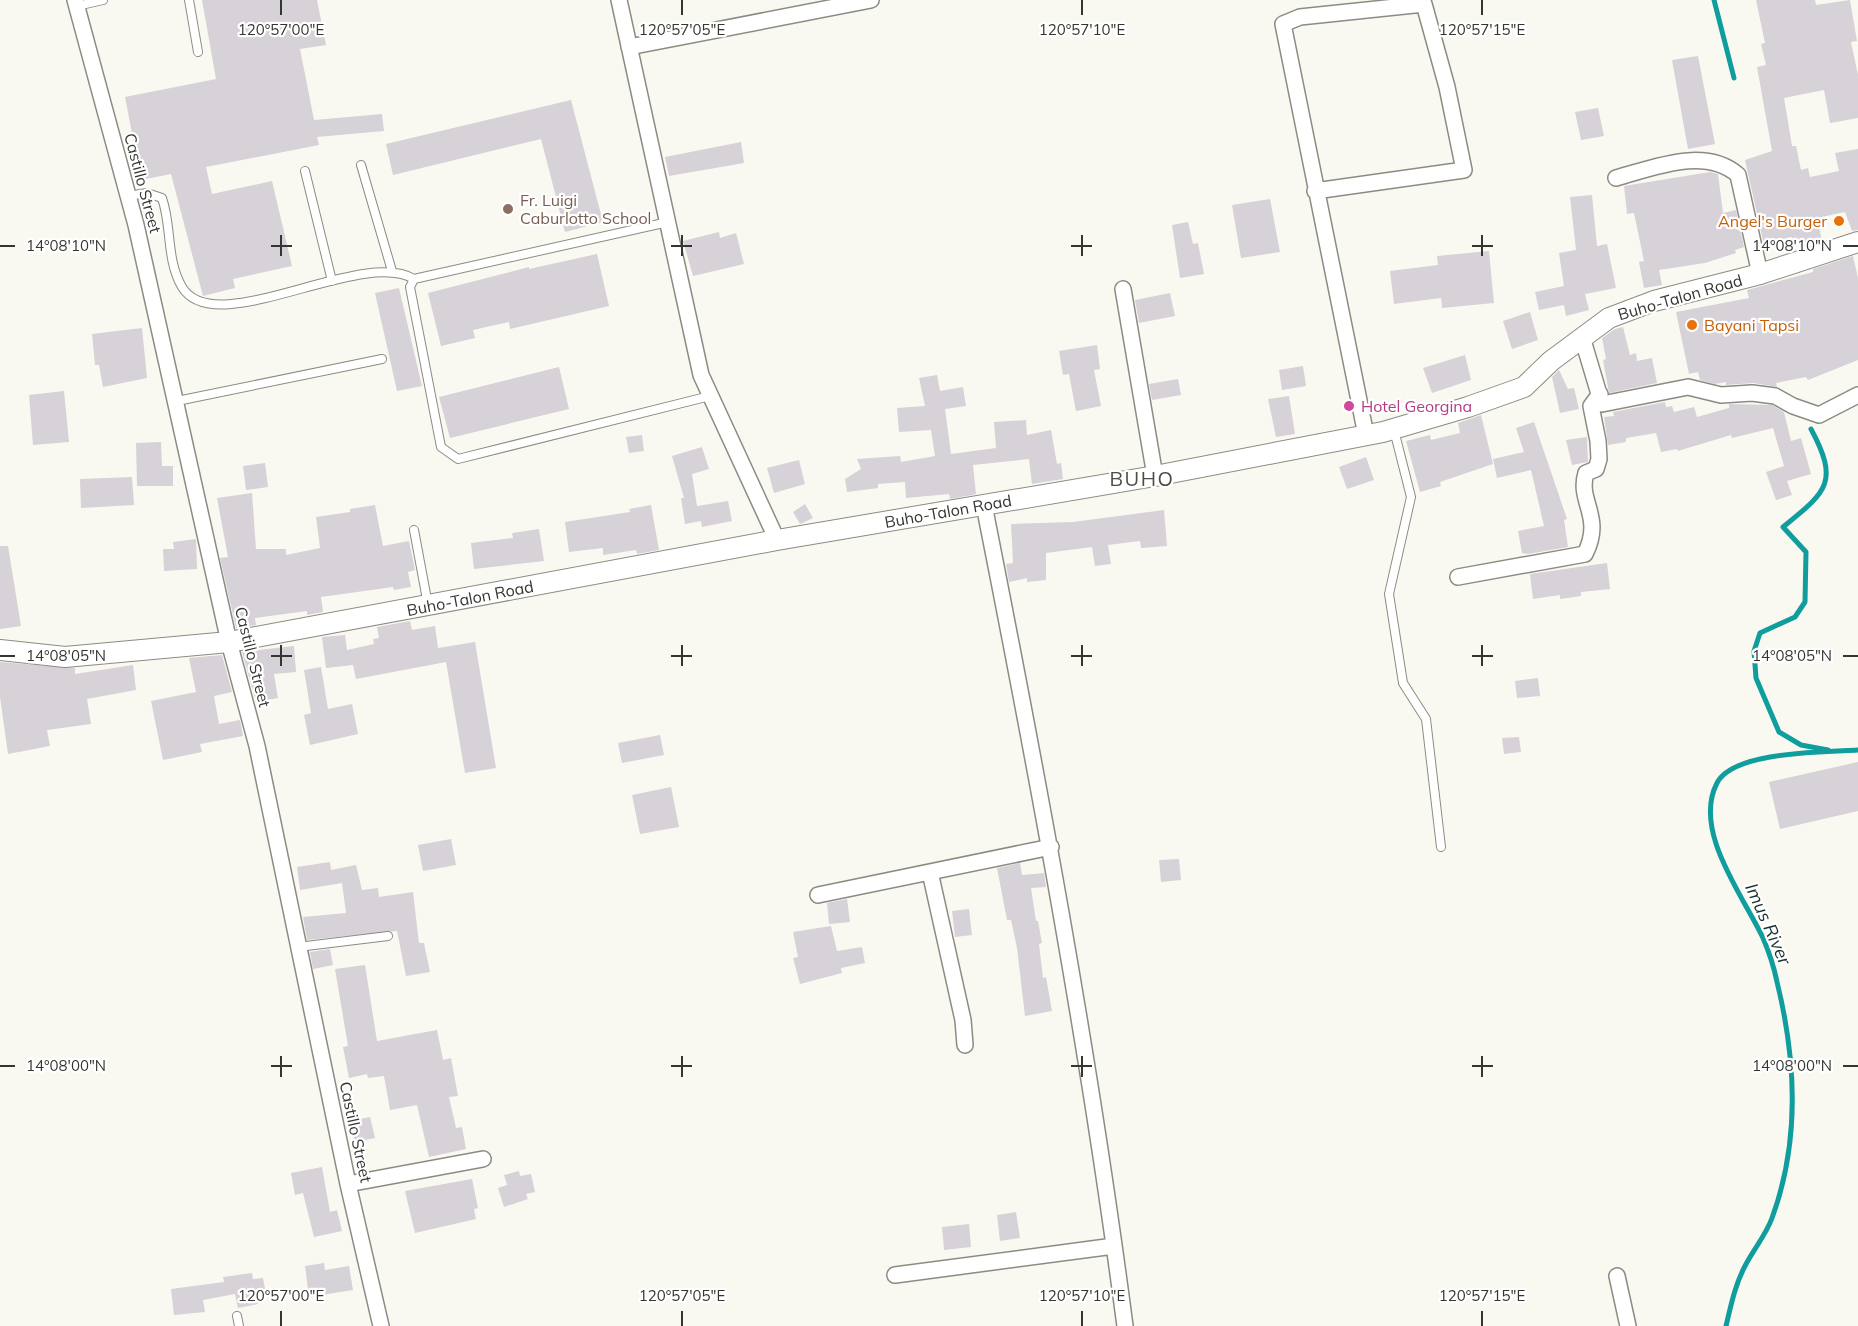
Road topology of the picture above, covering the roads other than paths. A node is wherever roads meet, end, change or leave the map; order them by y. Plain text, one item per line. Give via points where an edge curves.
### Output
1 (104, 0) edge
2 (189, 0) edge
3 (619, 0) edge
4 (871, 0) edge
5 (76, 3) edge
6 (629, 47) junction
7 (198, 52) dead end
8 (361, 165) dead end
9 (305, 171) dead end
10 (1616, 178) dead end
11 (1315, 190) junction
12 (128, 196) junction
13 (668, 222) junction
14 (1858, 242) edge
15 (393, 271) junction
16 (1760, 274) junction
17 (414, 279) junction
18 (332, 281) junction
19 (1123, 289) dead end
20 (1582, 337) junction
21 (382, 359) dead end
22 (1600, 394) junction
23 (1858, 395) edge
24 (710, 396) junction
25 (177, 401) junction
26 (1394, 429) junction
27 (1366, 435) junction
28 (1155, 476) junction
29 (984, 505) junction
30 (414, 530) dead end
31 (777, 540) junction
32 (1458, 577) dead end
33 (429, 605) junction
34 (229, 642) junction
35 (0, 650) edge
36 (1051, 847) junction
37 (1441, 847) dead end
38 (930, 872) junction
39 (818, 895) dead end
40 (388, 936) dead end
41 (298, 947) junction
42 (966, 1045) dead end
43 (483, 1159) dead end
44 (348, 1184) junction
45 (1114, 1246) junction
46 (895, 1275) dead end
47 (1617, 1276) dead end
48 (237, 1316) dead end
49 (239, 1326) edge
50 (381, 1326) edge
51 (1125, 1326) edge
52 (1628, 1326) edge

1 - 5 lane
2 - 7 lane
3 - 6 street
4 - 6 street
5 - 12 street, Castillo Street
6 - 13 street
8 - 15 lane
9 - 18 lane
10 - 16 street via 1688,160 1728,166 1738,175
11 - 11 street via 1282,24 1300,17 1424,4 1464,170
11 - 27 street
12 - 18 lane via 147,193 162,198 178,277 193,299 213,305 240,303
12 - 25 street, Castillo Street
13 - 17 lane
13 - 24 street via 701,375
14 - 16 street, Buho-Talon Road
15 - 17 lane
15 - 18 lane
16 - 20 street, Buho-Talon Road via 1654,301 1609,318
17 - 24 lane via 410,287 441,447 458,459
19 - 28 street
20 - 22 street
20 - 26 street, Buho-Talon Road via 1524,387
21 - 25 lane
22 - 23 street via 1602,404 1688,387 1721,395 1752,393 1775,396 1819,415
22 - 32 street via 1591,406 1599,459 1596,469 1586,473 1583,482 1594,525 1585,554
24 - 31 street
25 - 34 street, Castillo Street
26 - 27 street, Buho-Talon Road
26 - 37 lane via 1411,496 1389,594 1403,684 1426,719
27 - 28 street, Buho-Talon Road
28 - 29 street, Buho-Talon Road
29 - 31 street, Buho-Talon Road
29 - 36 street
30 - 33 lane
31 - 33 street, Buho-Talon Road
33 - 34 street, Buho-Talon Road
34 - 35 street, Buho-Talon Road via 65,657
34 - 41 street, Castillo Street via 257,746
36 - 38 street
36 - 45 street
38 - 39 street
38 - 42 street
40 - 41 lane
41 - 44 street, Castillo Street
43 - 44 street
44 - 50 street, Castillo Street
45 - 46 street
45 - 51 street
47 - 52 street
48 - 49 lane

